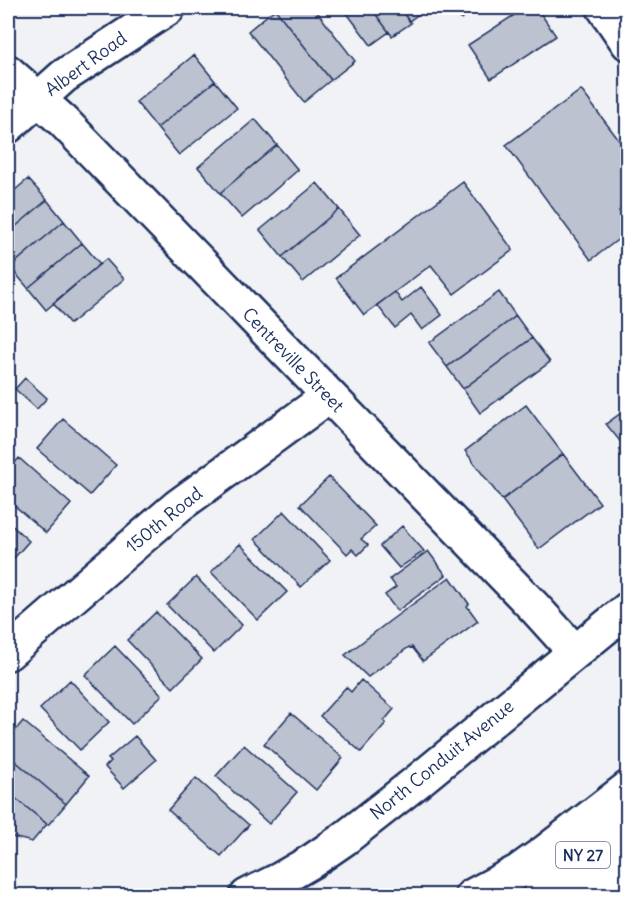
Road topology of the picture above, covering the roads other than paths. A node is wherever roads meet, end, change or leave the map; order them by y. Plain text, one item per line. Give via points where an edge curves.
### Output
1 (168, 8) edge
2 (604, 8) edge
3 (627, 44) edge
4 (8, 72) edge
5 (38, 99) junction
6 (8, 126) edge
7 (329, 396) junction
8 (627, 609) edge
9 (575, 652) junction
10 (8, 653) edge
11 (627, 788) edge
12 (627, 814) edge
13 (627, 858) edge
14 (247, 896) edge
15 (472, 896) edge
16 (539, 896) edge
17 (583, 896) edge

1 - 5 main road, Albert Road via 64,76
2 - 3 main road
4 - 5 main road, Centreville Street
5 - 6 main road, Albert Road
5 - 7 main road, Centreville Street
7 - 9 main road, Centreville Street
7 - 10 main road, 150th Road via 178,506
8 - 9 main road, North Conduit Avenue
9 - 14 main road, North Conduit Avenue via 344,839
11 - 15 main road via 544,854
12 - 16 main road, NY 27
13 - 17 main road

